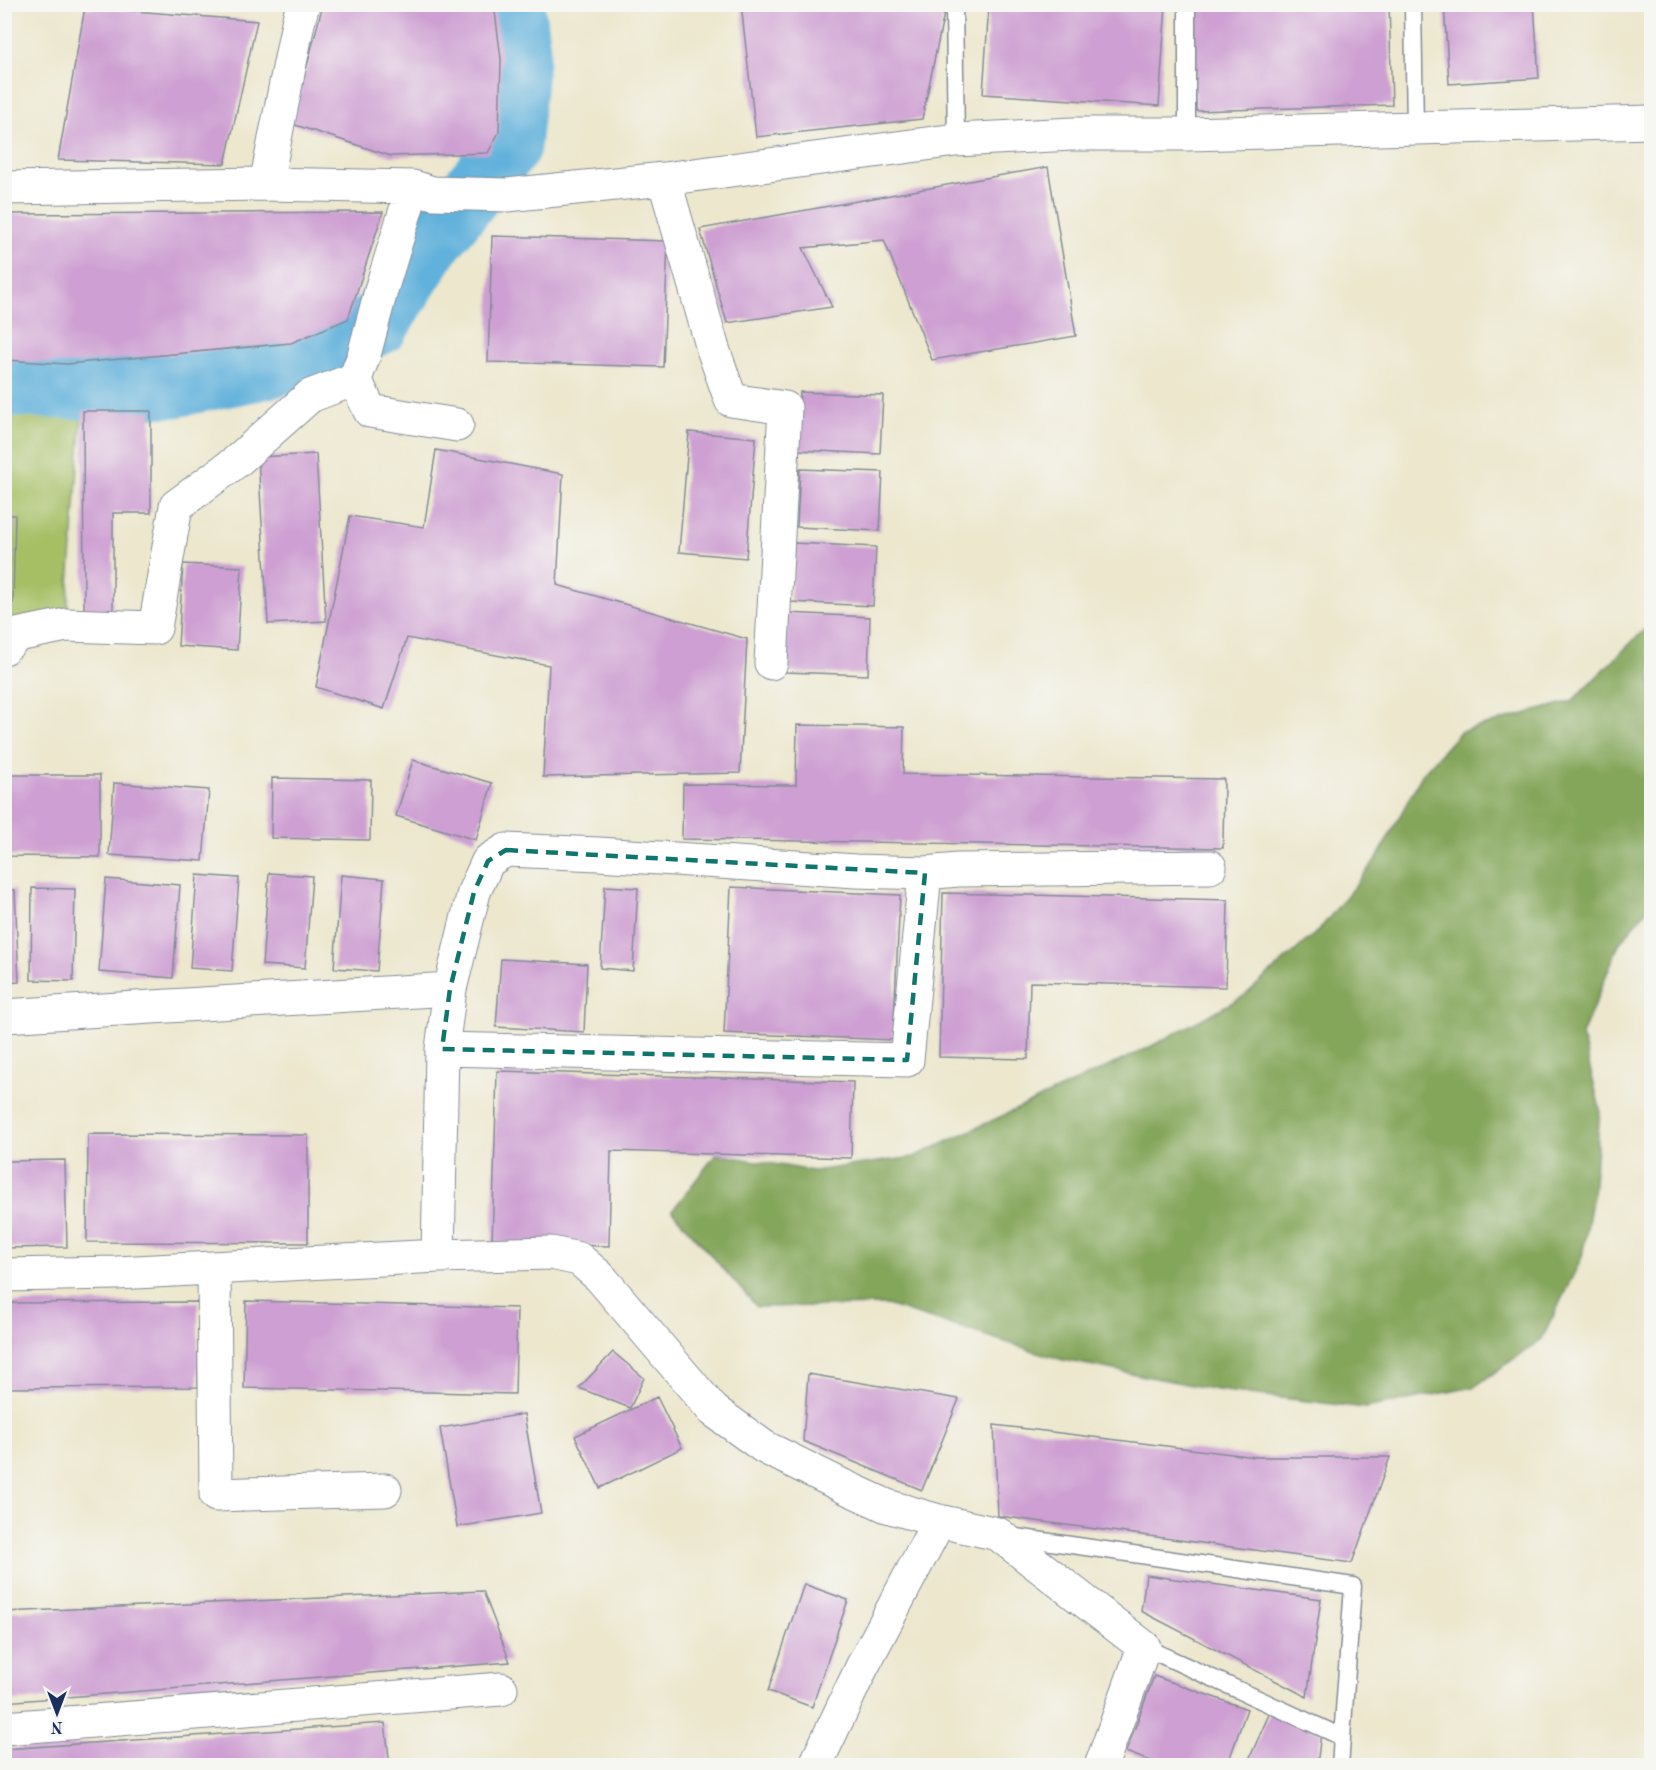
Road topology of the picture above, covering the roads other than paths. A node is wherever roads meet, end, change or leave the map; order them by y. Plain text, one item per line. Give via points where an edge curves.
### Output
1 (303, 4) edge
2 (954, 4) edge
3 (1187, 4) edge
4 (1413, 4) edge
5 (1652, 122) edge
6 (1415, 128) junction
7 (1187, 134) junction
8 (956, 140) junction
9 (664, 179) junction
10 (267, 184) junction
11 (4, 188) edge
12 (423, 190) junction
13 (360, 367) junction
14 (457, 425) dead end
15 (4, 648) edge
16 (771, 663) dead end
17 (1210, 867) dead end
18 (925, 873) junction
19 (450, 989) junction
20 (4, 1016) edge
21 (442, 1049) junction
22 (438, 1256) junction
23 (214, 1268) junction
24 (4, 1275) edge
25 (385, 1490) dead end
26 (939, 1521) junction
27 (998, 1534) junction
28 (1144, 1647) junction
29 (501, 1689) dead end
30 (4, 1728) edge
31 (1342, 1737) junction
32 (815, 1766) edge
33 (1101, 1766) edge
34 (1340, 1766) edge

1 - 10 street
2 - 8 lane
3 - 7 lane
4 - 6 lane
5 - 6 street
6 - 7 street
7 - 8 street
8 - 9 street
9 - 12 street via 507,195
9 - 16 street via 731,400 785,408
10 - 11 street
10 - 12 street
12 - 13 street via 382,287
13 - 14 street via 370,411
13 - 15 street via 310,396 237,461 176,506 155,628 66,625 17,635
17 - 18 street
18 - 19 street via 506,850 488,861 474,892
18 - 21 street via 907,1060
19 - 20 street
19 - 21 street
21 - 22 street
22 - 23 street
22 - 26 street via 551,1253 579,1259 600,1277 713,1410 764,1447 833,1481 887,1506
23 - 24 street
23 - 25 street via 216,1495
26 - 27 street
26 - 32 street
27 - 28 street
27 - 31 lane via 1353,1586
28 - 31 lane
28 - 33 street
29 - 30 street
31 - 34 lane

